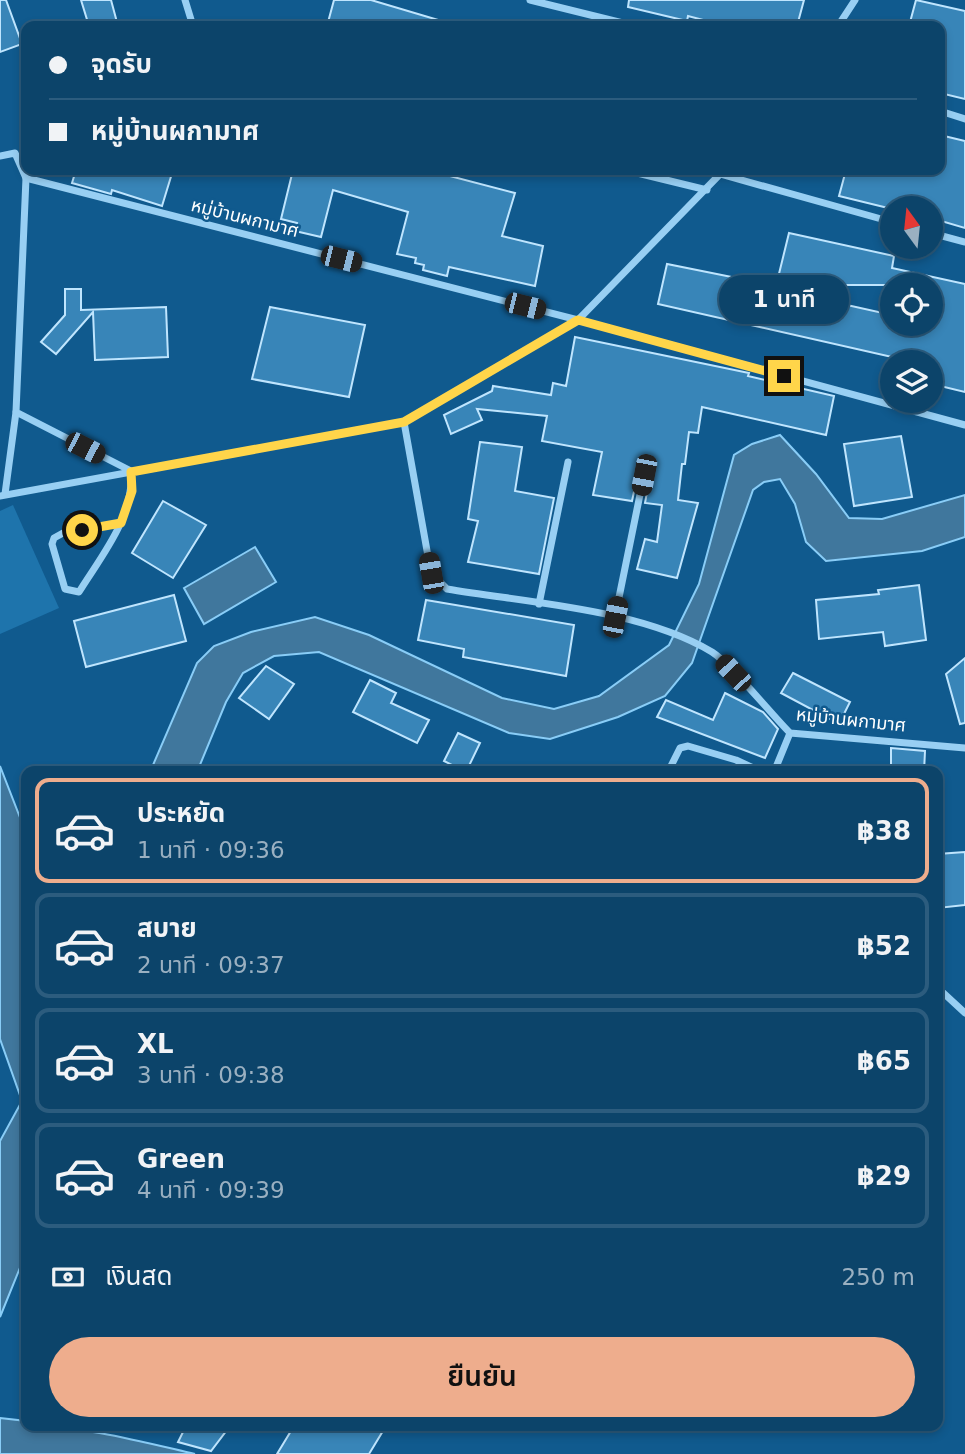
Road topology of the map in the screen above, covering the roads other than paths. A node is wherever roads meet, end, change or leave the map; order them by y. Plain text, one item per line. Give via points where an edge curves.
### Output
1 (185, 0) edge
2 (530, 0) edge
3 (855, 0) edge
4 (191, 21) edge
5 (615, 21) edge
6 (841, 21) edge
7 (945, 113) edge
8 (965, 119) edge
9 (0, 156) edge
10 (21, 167) edge
11 (25, 175) edge
12 (646, 175) edge
13 (720, 175) edge
14 (732, 175) edge
15 (26, 178) junction
16 (707, 190) junction
17 (880, 218) edge
18 (943, 236) edge
19 (965, 242) edge
20 (578, 320) junction
21 (16, 412) junction
22 (404, 422) junction
23 (965, 425) edge
24 (568, 462) dead end
25 (131, 472) junction
26 (644, 475) dead end
27 (3, 495) edge
28 (121, 523) junction
29 (540, 604) junction
30 (615, 617) junction
31 (790, 733) junction
32 (965, 748) edge
33 (671, 766) edge
34 (749, 766) edge
35 (776, 766) edge
36 (943, 993) edge
37 (965, 1013) edge

1 - 4 street
2 - 5 street
3 - 6 street
7 - 8 street
9 - 10 street via 15,153
11 - 15 street
12 - 16 street
13 - 16 street
14 - 17 street
15 - 20 street, หมู่บ้านผกามาศ
15 - 21 street
16 - 20 street
18 - 19 street
20 - 22 street
20 - 23 street, หมู่บ้านผกามาศ
21 - 25 street
21 - 27 street
22 - 25 street
22 - 29 street, หมู่บ้านผกามาศ via 433,576 447,589
24 - 29 street
25 - 27 street
25 - 28 street via 132,491
26 - 30 street
28 - 28 street via 79,592 65,589 54,538
29 - 30 street, หมู่บ้านผกามาศ
30 - 31 street, หมู่บ้านผกามาศ via 657,627 713,653
31 - 32 street, หมู่บ้านผกามาศ
31 - 35 street
33 - 34 street via 680,748 688,746
36 - 37 street

